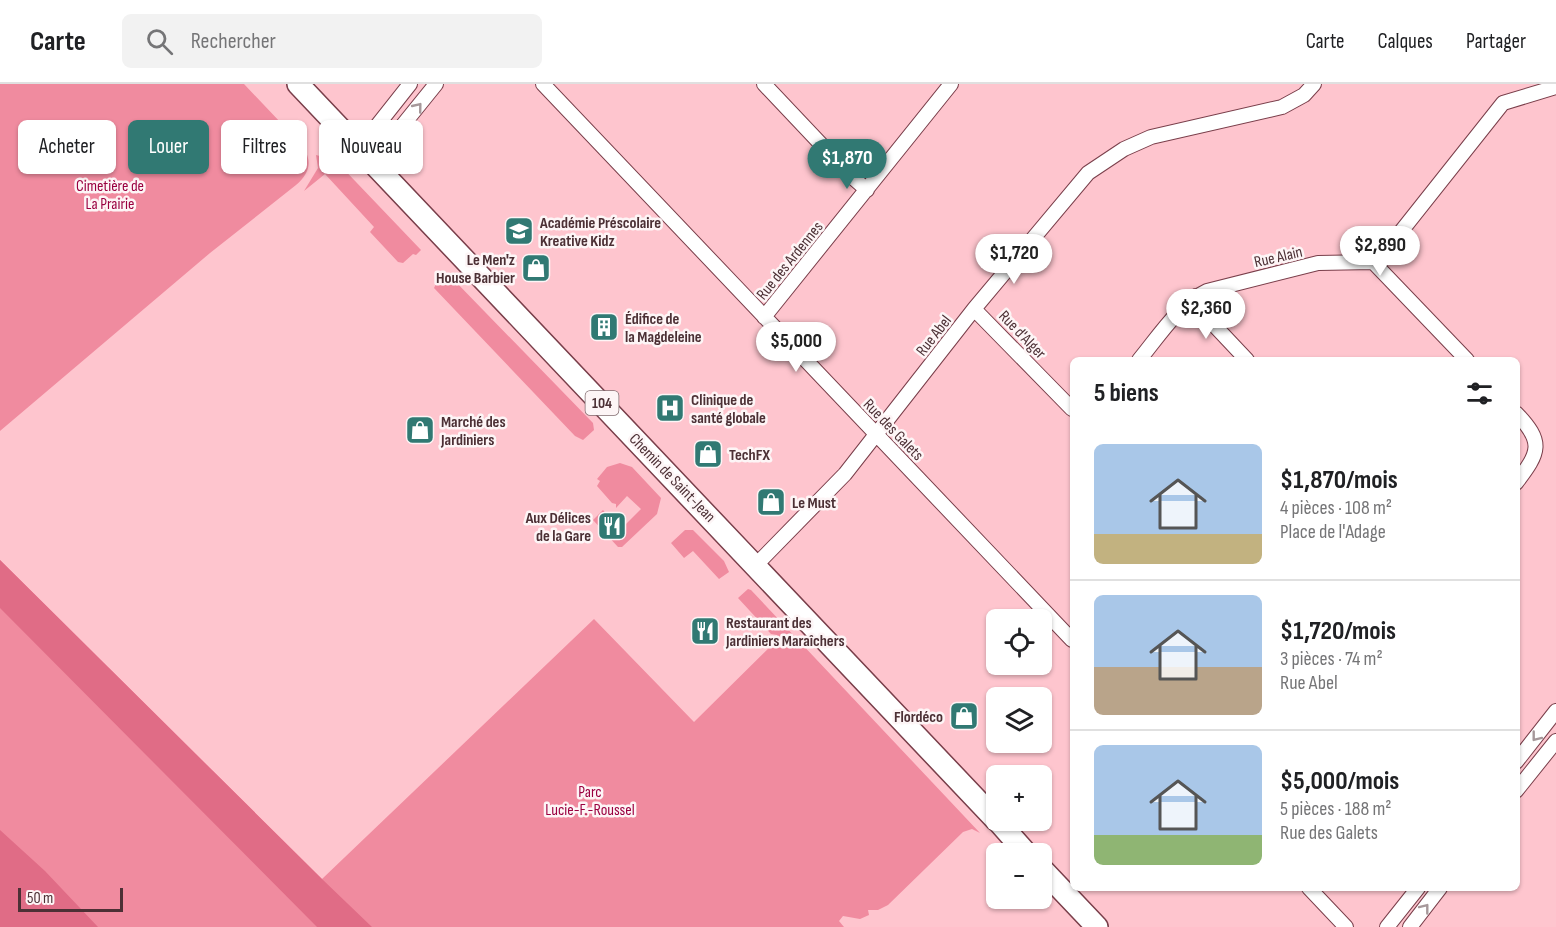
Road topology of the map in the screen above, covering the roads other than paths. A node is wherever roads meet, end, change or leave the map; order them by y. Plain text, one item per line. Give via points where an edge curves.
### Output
1 (298, 84) edge
2 (410, 84) edge
3 (436, 84) edge
4 (543, 84) edge
5 (764, 84) edge
6 (951, 84) edge
7 (1314, 84) edge
8 (1556, 87) edge
9 (332, 120) edge
10 (382, 120) edge
11 (407, 120) edge
12 (383, 174) edge
13 (867, 190) junction
14 (1373, 262) junction
15 (1196, 296) junction
16 (974, 309) junction
17 (764, 317) junction
18 (1142, 357) edge
19 (1244, 357) edge
20 (1464, 357) edge
21 (1070, 407) edge
22 (1520, 417) edge
23 (876, 434) junction
24 (1520, 478) edge
25 (756, 565) junction
26 (1070, 638) edge
27 (1556, 711) edge
28 (1556, 741) edge
29 (1520, 757) edge
30 (1520, 786) edge
31 (986, 809) edge
32 (1006, 831) edge
33 (1018, 843) edge
34 (1052, 880) edge
35 (1311, 891) edge
36 (1416, 891) edge
37 (1438, 891) edge
38 (1097, 927) edge
39 (1346, 927) edge
40 (1387, 927) edge
41 (1410, 927) edge

1 - 9 main road, Chemin de Saint-Jean / 104
2 - 10 street
11 -> 3 street
4 - 17 street, Rue des Galets
5 - 13 street
6 - 13 street, Rue des Ardennes
7 - 16 street, Rue Abel via 1304,95 1282,107 1151,137 1110,156 1068,194
8 - 14 street via 1503,103
12 - 25 main road, Chemin de Saint-Jean / 104
13 - 17 street, Rue des Ardennes
14 - 15 street, Rue Alain via 1318,263 1222,285
14 - 20 street
15 - 18 street, Rue Alain
15 - 19 street via 1214,325
16 - 21 street, Rue d'Alger
16 - 23 street, Rue Abel
17 - 23 street, Rue des Galets
22 - 24 street via 1536,440 1534,459
23 - 25 street, Rue Abel via 826,496
23 - 26 street, Rue des Galets
25 - 31 main road, Chemin de Saint-Jean / 104
27 -> 29 street
28 - 30 street
32 - 33 main road, Chemin de Saint-Jean / 104
34 - 38 main road
35 - 39 street
36 - 40 street
41 -> 37 street

